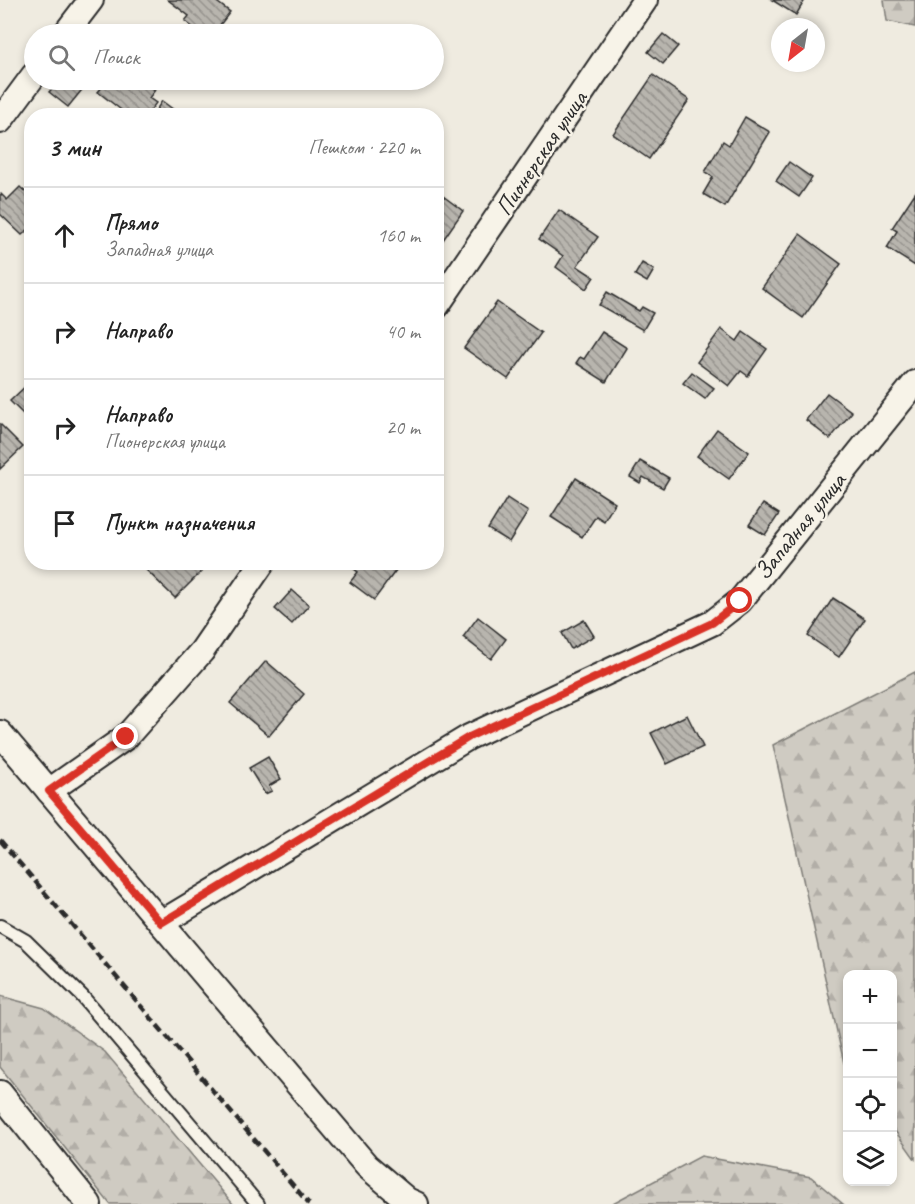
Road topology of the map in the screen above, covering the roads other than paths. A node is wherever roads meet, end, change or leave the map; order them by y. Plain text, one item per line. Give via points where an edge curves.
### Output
1 (91, 0) edge
2 (645, 0) edge
3 (73, 24) edge
4 (24, 89) edge
5 (0, 121) edge
6 (444, 295) edge
7 (915, 382) edge
8 (257, 570) edge
9 (0, 733) edge
10 (49, 791) junction
11 (161, 923) junction
12 (0, 926) edge
13 (0, 1093) edge
14 (89, 1204) edge
15 (258, 1204) edge
16 (416, 1204) edge

1 - 3 street
2 - 6 street, Пионерская улица
4 - 5 street
7 - 11 street, Западная улица via 740,601 712,623 469,737
8 - 10 street via 202,651 126,737
9 - 10 street
10 - 11 street
11 - 16 street via 367,1166
12 - 15 lane via 26,941 82,996
13 - 14 street

